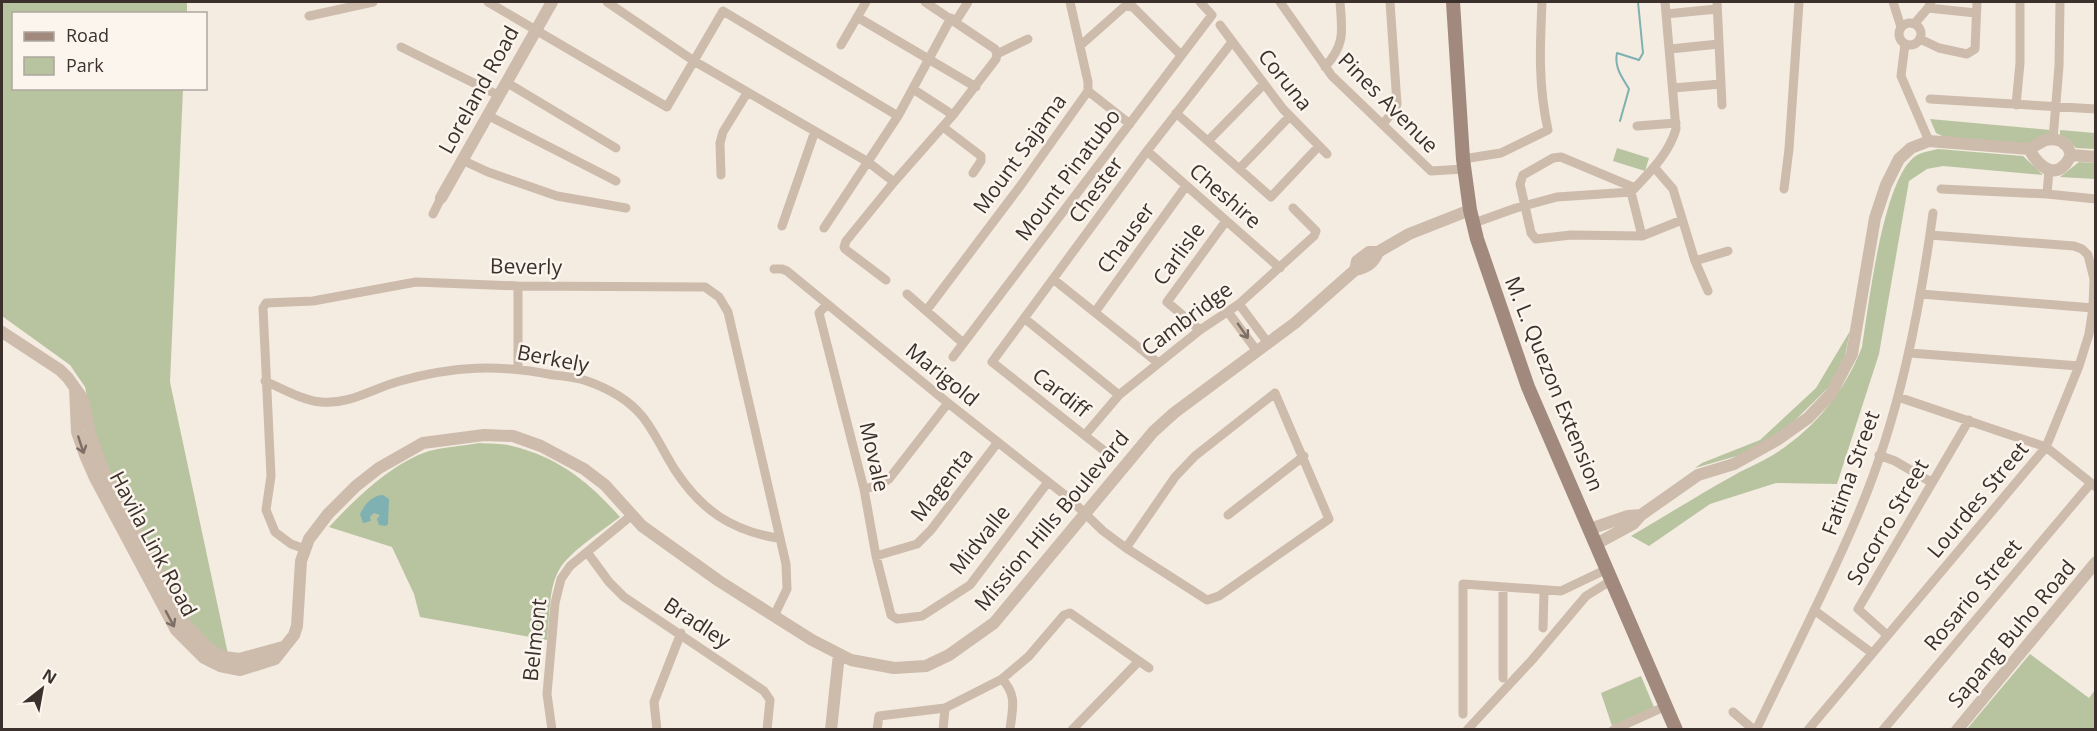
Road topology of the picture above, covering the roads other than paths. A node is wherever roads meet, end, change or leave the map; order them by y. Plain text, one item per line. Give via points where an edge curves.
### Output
1 (373, 2) edge
2 (489, 2) edge
3 (552, 2) edge
4 (606, 2) edge
5 (866, 2) edge
6 (925, 2) edge
7 (968, 2) edge
8 (1070, 2) edge
9 (1200, 2) edge
10 (1280, 2) edge
11 (1340, 2) edge
12 (1390, 2) edge
13 (1453, 2) edge
14 (1542, 2) edge
15 (1665, 2) edge
16 (1799, 2) edge
17 (1893, 2) edge
18 (1977, 2) edge
19 (2020, 2) edge
20 (2060, 2) edge
21 (1717, 5) edge
22 (1929, 5) edge
23 (1976, 13) junction
24 (1666, 14) junction
25 (309, 16) dead end
26 (857, 17) junction
27 (953, 20) junction
28 (1915, 23) junction
29 (1220, 25) dead end
30 (1900, 27) junction
31 (535, 29) junction
32 (1028, 39) dead end
33 (1920, 39) junction
34 (1232, 42) junction
35 (1719, 44) junction
36 (1905, 44) junction
37 (841, 45) dead end
38 (1081, 45) junction
39 (401, 47) dead end
40 (1670, 49) junction
41 (997, 54) junction
42 (1181, 55) junction
43 (929, 60) junction
44 (694, 61) junction
45 (1325, 66) junction
46 (506, 82) junction
47 (1264, 84) junction
48 (1721, 84) junction
49 (976, 87) junction
50 (1673, 88) junction
51 (913, 89) junction
52 (1088, 91) junction
53 (747, 93) junction
54 (498, 95) junction
55 (1930, 99) dead end
56 (1722, 105) dead end
57 (2016, 105) junction
58 (2056, 108) junction
59 (2096, 109) edge
60 (1176, 113) junction
61 (487, 115) junction
62 (953, 115) junction
63 (898, 116) junction
64 (1289, 117) junction
65 (1676, 123) junction
66 (1130, 124) junction
67 (1383, 124) junction
68 (1637, 126) dead end
69 (943, 127) junction
70 (815, 131) junction
71 (2053, 139) junction
72 (1208, 141) junction
73 (1929, 141) junction
74 (1319, 146) junction
75 (616, 148) dead end
76 (2029, 149) junction
77 (1147, 151) junction
78 (1327, 154) dead end
79 (2071, 155) junction
80 (2096, 157) edge
81 (462, 160) junction
82 (868, 162) junction
83 (1464, 164) junction
84 (1654, 167) junction
85 (1239, 169) junction
86 (973, 173) dead end
87 (2049, 174) junction
88 (721, 175) dead end
89 (616, 181) dead end
90 (894, 182) junction
91 (1186, 186) junction
92 (1784, 189) dead end
93 (1941, 189) dead end
94 (1633, 190) junction
95 (2047, 194) junction
96 (441, 198) joint
97 (2096, 200) edge
98 (1524, 206) junction
99 (626, 208) dead end
100 (1293, 208) dead end
101 (1933, 213) dead end
102 (433, 214) dead end
103 (1472, 217) junction
104 (1682, 220) junction
105 (1226, 221) junction
106 (783, 226) dead end
107 (824, 228) dead end
108 (1930, 235) junction
109 (1642, 236) junction
110 (1728, 251) dead end
111 (1695, 261) junction
112 (1280, 268) junction
113 (774, 270) dead end
114 (1053, 279) junction
115 (886, 280) dead end
116 (518, 286) junction
117 (1708, 291) dead end
118 (907, 294) dead end
119 (1921, 294) junction
120 (826, 304) junction
121 (1239, 304) junction
122 (2093, 308) junction
123 (926, 311) junction
124 (1095, 312) junction
125 (1228, 312) junction
126 (1024, 318) junction
127 (1200, 330) junction
128 (2, 332) edge
129 (963, 343) junction
130 (1268, 343) junction
131 (1257, 351) junction
132 (1910, 353) junction
133 (953, 357) dead end
134 (992, 362) joint
135 (1158, 362) junction
136 (2079, 366) junction
137 (518, 368) junction
138 (266, 381) junction
139 (1119, 395) junction
140 (1898, 397) junction
141 (948, 402) junction
142 (1969, 420) junction
143 (1085, 435) junction
144 (998, 442) junction
145 (2046, 447) junction
146 (1107, 453) dead end
147 (1879, 455) junction
148 (1304, 456) junction
149 (1048, 482) junction
150 (1931, 482) junction
151 (2093, 485) edge
152 (864, 489) junction
153 (1086, 514) junction
154 (632, 515) junction
155 (1228, 515) dead end
156 (1641, 515) junction
157 (1590, 529) junction
158 (778, 538) junction
159 (1596, 544) junction
160 (1126, 548) junction
161 (305, 549) junction
162 (586, 552) junction
163 (876, 556) junction
164 (2096, 562) edge
165 (1609, 575) junction
166 (1503, 588) junction
167 (1544, 591) junction
168 (1814, 610) junction
169 (774, 616) junction
170 (897, 620) joint
171 (1543, 628) dead end
172 (681, 633) junction
173 (1887, 635) junction
174 (1872, 653) junction
175 (839, 654) junction
176 (1138, 661) junction
177 (1149, 668) dead end
178 (1503, 678) dead end
179 (1002, 679) junction
180 (1666, 706) junction
181 (945, 708) junction
182 (1733, 712) dead end
183 (1463, 714) dead end
184 (552, 729) edge
185 (657, 729) edge
186 (767, 729) edge
187 (831, 729) edge
188 (877, 729) edge
189 (943, 729) edge
190 (1010, 729) edge
191 (1072, 729) edge
192 (1467, 729) edge
193 (1614, 729) edge
194 (1676, 729) edge
195 (1755, 729) edge
196 (1808, 729) edge
197 (1883, 729) edge
198 (1957, 729) edge

1 - 25 street
2 - 31 street
3 - 31 street, Loreland Road
4 - 44 street
5 - 26 street
6 - 27 street
7 - 27 street
8 - 38 street, Mount Sajama
9 - 42 street, Mount Pinatubo via 1212,15
10 - 45 street, Pines Avenue
11 - 45 street via 1342,38 1337,53
12 - 67 street via 1397,104
13 - 83 main road, M. L. Quezon Extension
14 - 83 street, Pines Avenue via 1540,80 1548,130 1501,153
15 - 24 street
16 - 92 street
17 - 30 street
18 - 23 street
19 - 57 street
20 - 58 street
21 - 24 street
21 - 35 street
22 - 23 street
22 - 28 street
23 - 33 street via 1972,52 1939,48
24 - 40 street
26 - 37 street
26 - 43 street
27 - 41 street
27 - 43 street
28 - 30 street
28 - 33 street via 1921,30
29 - 34 street, Coruna
30 - 36 street via 1899,38
31 - 44 street via 667,107
31 - 46 street, Loreland Road
32 - 41 street
33 - 36 street via 1914,45
34 - 47 street, Coruna
34 - 60 street, Chester
35 - 40 street
35 - 48 street
36 - 73 street via 1901,75
38 - 42 street via 1129,5
38 - 52 street, Mount Sajama
39 - 54 street
40 - 50 street
41 - 49 street
42 - 66 street, Mount Pinatubo
43 - 49 street
43 - 51 street
44 - 53 street
44 - 63 street via 723,11
45 - 67 street, Pines Avenue
46 - 54 street, Loreland Road
46 - 75 street
47 - 64 street, Coruna
47 - 72 street
48 - 50 street
48 - 56 street
49 - 62 street
50 - 65 street
51 - 62 street
51 - 63 street
52 - 66 street
52 - 123 street, Mount Sajama
53 - 70 street
53 - 88 street via 723,132
54 - 61 street, Loreland Road
55 - 57 street
57 - 58 street
58 - 59 street
58 - 71 street
60 - 72 street
60 - 77 street, Chester
61 - 81 street, Loreland Road
61 - 89 street
62 - 69 street
63 - 82 street
64 - 74 street, Coruna
64 - 85 street
65 - 68 street
65 - 84 street via 1674,136
66 - 129 street, Mount Pinatubo
67 - 83 street, Pines Avenue via 1431,171
69 - 86 street via 981,156
69 - 90 street
70 - 82 street
70 - 106 street
71 - 76 street
71 - 79 street via 2068,147
72 - 85 street
73 - 76 street
73 - 156 street via 1911,148 1899,159 1886,185 1875,218 1852,354 1831,394 1808,418 1777,440 1734,464 1698,475
74 - 78 street, Coruna
74 - 85 street via 1270,197
76 - 87 street
77 - 91 street, Cheshire
77 - 114 street, Chester
79 - 80 street
79 - 87 street via 2067,164
81 - 96 street, Loreland Road
81 - 99 street via 557,196
82 - 90 street
82 - 107 street
83 - 103 main road, M. L. Quezon Extension
84 - 94 street
84 - 104 street via 1673,189
87 - 95 street
90 - 115 street via 844,247
91 - 105 street, Cheshire
91 - 124 street, Chauser
93 - 95 street
94 - 98 street via 1557,197
94 - 98 street via 1557,157 1523,176 1520,184
94 - 109 street
95 - 97 street
96 - 102 street
98 - 103 street
98 - 109 street via 1536,239 1571,234
100 - 112 street, Cambridge via 1316,231
101 - 108 street, Fatima Street
103 - 130 street, Mission Hills Boulevard via 1409,234 1378,252 1375,260 1355,270
103 - 157 main road, M. L. Quezon Extension via 1528,387
104 - 109 street
104 - 111 street
105 - 112 street, Cheshire
105 - 127 street, Carlisle via 1167,302
108 - 119 street, Fatima Street
108 - 122 street, Lourdes Street via 2082,249 2088,255 2094,279
110 - 111 street
111 - 117 street
112 - 121 street, Cambridge
113 - 120 street, Marigold via 787,271
114 - 124 street
114 - 126 street, Chester
116 - 137 street
116 - 138 street, Beverly via 402,283 313,301 267,303 263,308
116 - 158 street, Beverly via 705,287 719,297 728,312
118 - 123 street
119 - 122 street
119 - 132 street, Fatima Street
120 - 141 street, Marigold
120 - 152 street, Movale via 819,313
121 - 125 street, Cambridge
121 - 130 street
122 - 136 street, Lourdes Street via 2090,334
123 - 129 street
124 - 135 street
125 - 127 street, Cambridge
125 -> 131 street
126 - 134 street, Chester
126 - 139 street
127 - 135 street, Cambridge
128 - 161 street, Havila Link Road via 60,370 83,399 104,472 186,625 209,649 239,659 289,642 297,626
129 - 133 street, Mount Pinatubo
130 - 131 street, Mission Hills Boulevard
131 - 153 street, Mission Hills Boulevard via 1153,432
132 - 136 street
132 - 140 street, Fatima Street
134 - 143 street, Cardiff
135 - 139 street, Cambridge
136 - 145 street, Lourdes Street
137 - 138 street, Berkely via 432,373 351,399 321,402
137 - 158 street, Berkely via 584,380 624,399 642,416 693,493 741,530
138 - 161 street, Beverly via 270,476 266,510 275,532
139 - 143 street, Cambridge
140 - 142 street
140 - 147 street, Fatima Street
141 - 144 street, Marigold
141 - 152 street via 889,479
142 - 145 street
142 - 150 street, Socorro Street
143 - 146 street, Cardiff
144 - 149 street, Marigold
144 - 163 street, Magenta via 917,544
145 - 151 street
145 - 173 street, Lourdes Street
147 - 150 street
147 - 168 street, Fatima Street via 1860,511
148 - 155 street
148 - 160 street via 1275,393 1195,456 1175,477
148 - 160 street, Marigold via 1329,519 1219,596 1207,600
149 - 153 street, Marigold
149 - 170 street, Midvalle via 970,585 922,616
150 - 173 street, Socorro Street via 1858,609
151 - 197 street, Rosario Street
152 - 163 street, Movale
153 - 160 street, Marigold
153 - 175 street, Mission Hills Boulevard via 994,623 949,655 926,666 894,668
154 - 161 street, Mission Hills Boulevard via 605,485 561,455 513,436 468,436 423,443 379,468 328,514
154 - 162 street, Belmont
154 - 169 street, Mission Hills Boulevard via 669,546
156 - 157 street
156 - 159 street via 1633,524
157 - 159 main road, M. L. Quezon Extension
158 - 169 street, Beverly via 786,564 787,589
159 - 165 main road, M. L. Quezon Extension
162 - 172 street, Bradley via 624,597
162 - 184 street, Belmont via 561,579 555,603 547,694
163 - 170 street, Movale via 891,615
164 - 198 street, Sapang Buho Road
165 - 167 street via 1562,591
165 - 180 main road, M. L. Quezon Extension
165 - 192 street
166 - 167 street
166 - 178 street
166 - 183 street via 1463,584
167 - 171 street
168 - 174 street
168 - 195 street, Fatima Street
169 - 175 street, Mission Hills Boulevard
172 - 185 street via 654,702
172 - 186 street, Bradley via 764,691 770,700
173 - 174 street, Lourdes Street
174 - 196 street, Lourdes Street
175 - 187 street
176 - 177 street
176 - 179 street via 1070,613
176 - 191 street
179 - 181 street
179 - 190 street via 1013,696
180 - 193 street
180 - 194 main road, M. L. Quezon Extension
181 - 188 street via 879,716
181 - 189 street
182 - 195 street

